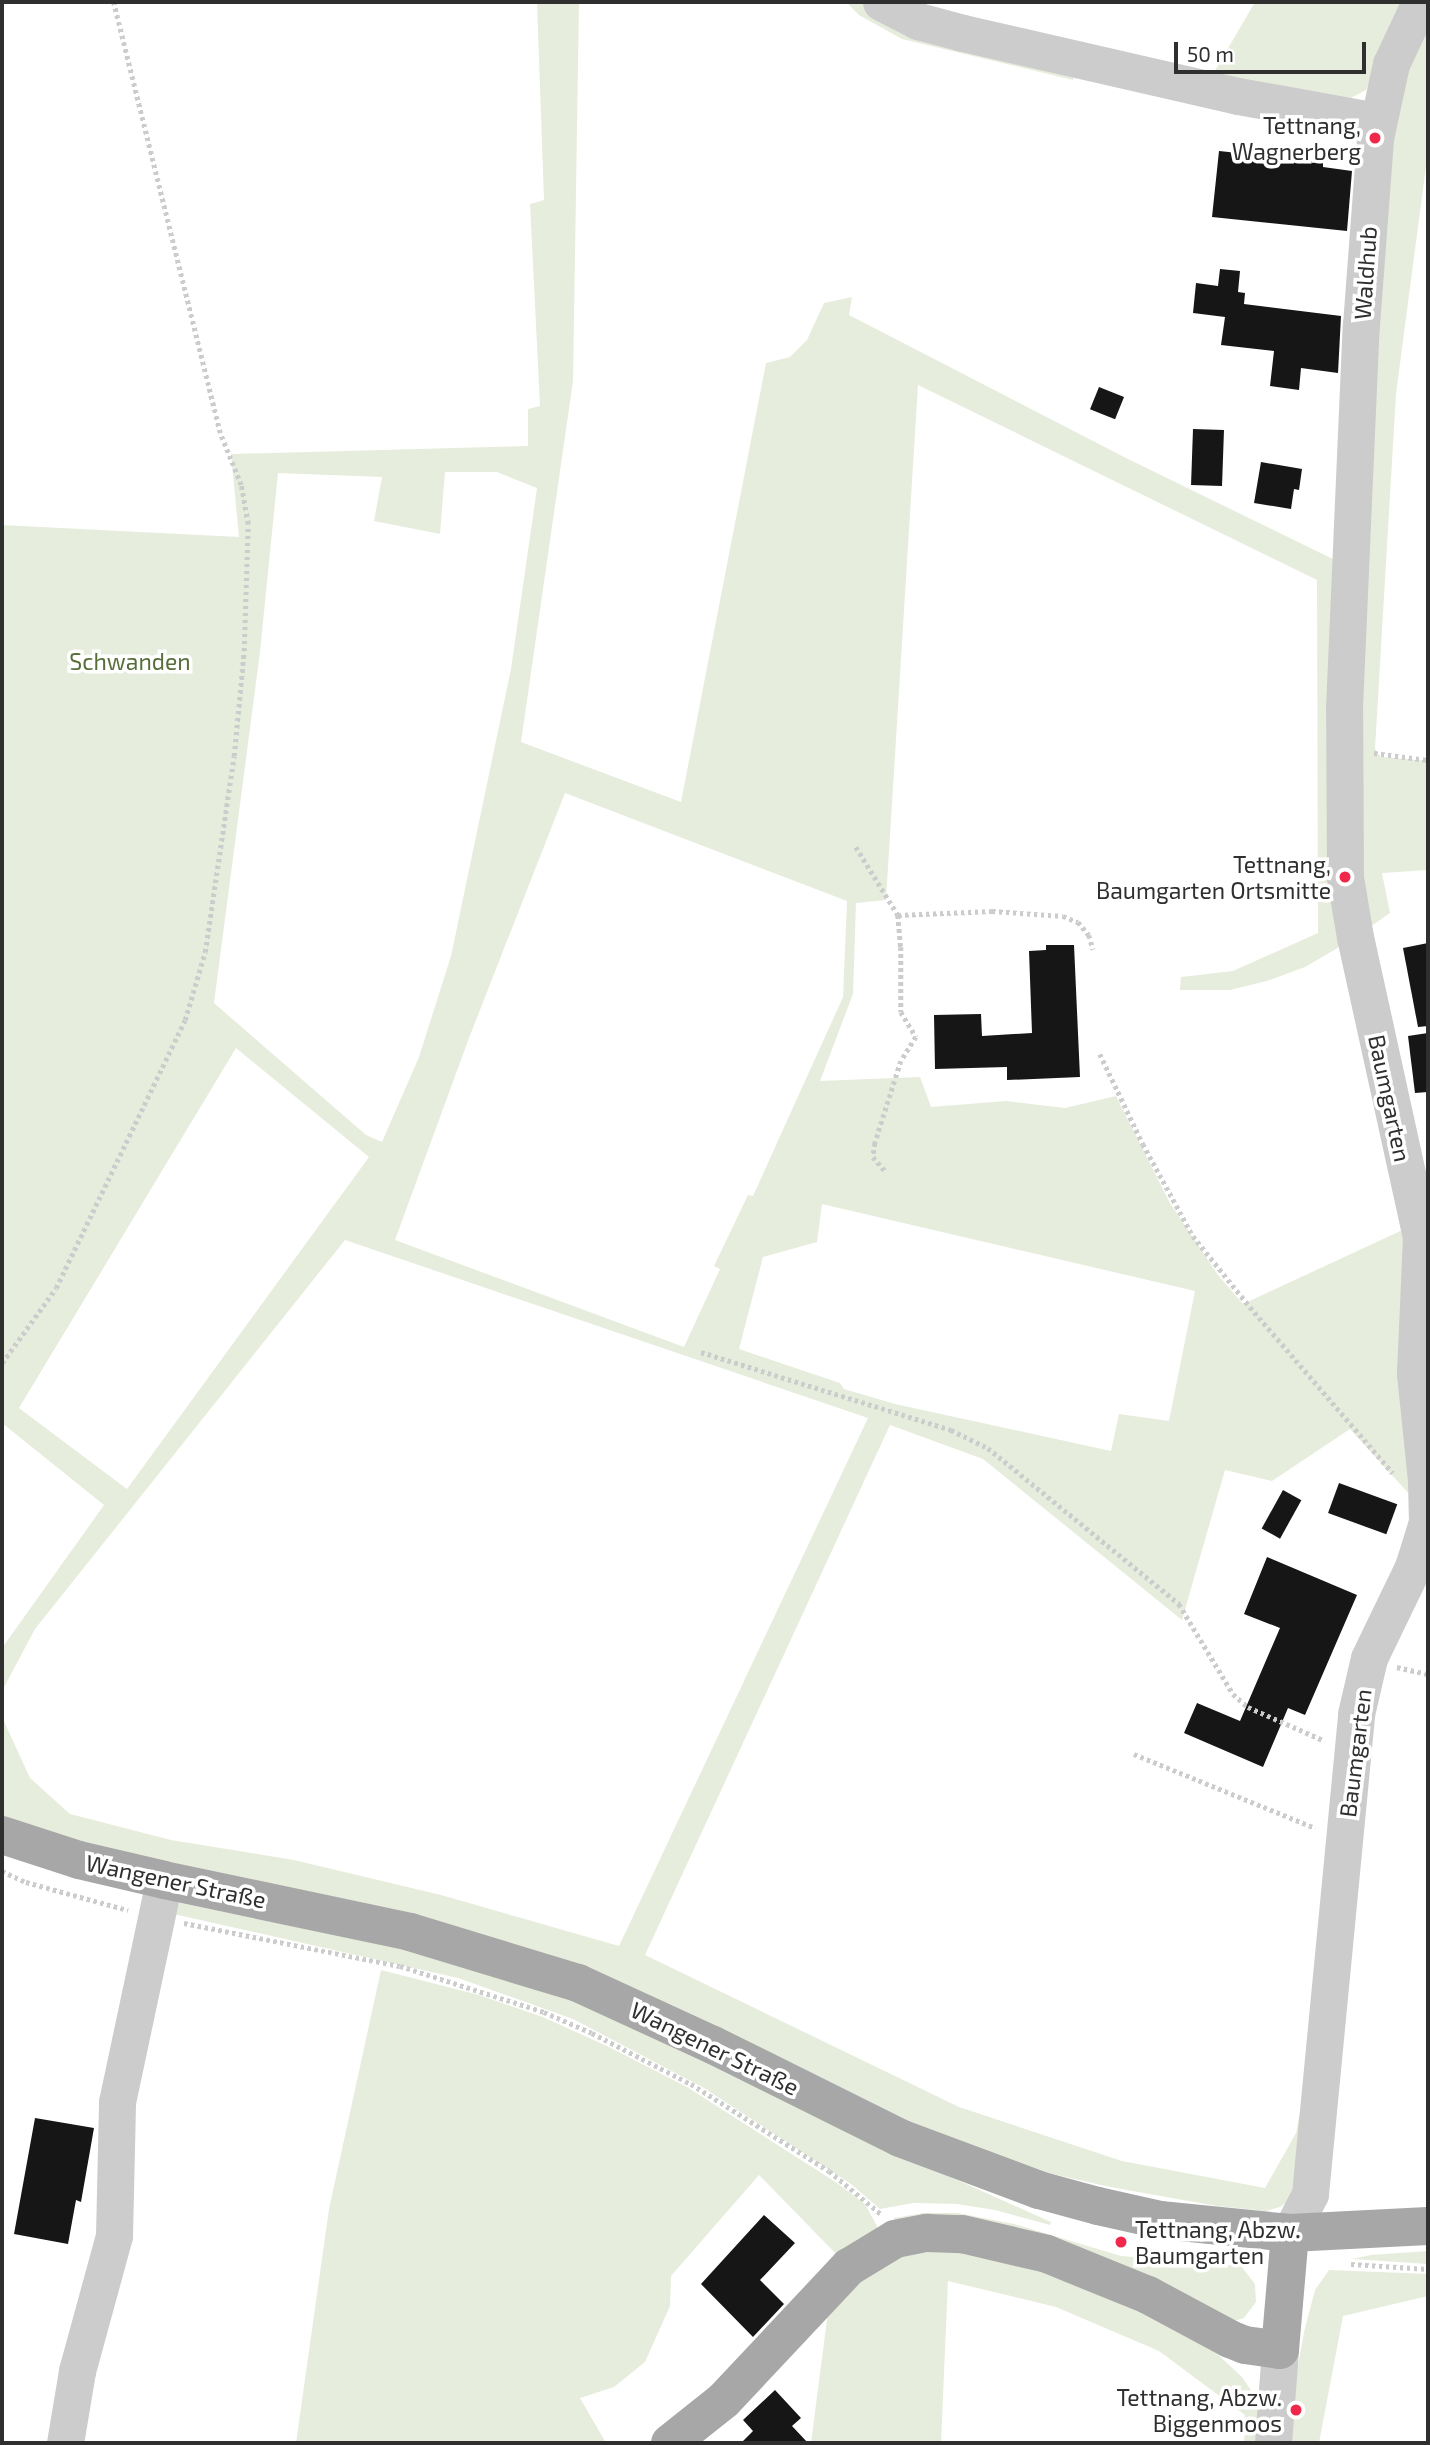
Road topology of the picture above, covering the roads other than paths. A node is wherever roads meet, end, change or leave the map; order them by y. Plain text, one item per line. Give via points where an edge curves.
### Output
1 (881, 2) edge
2 (1420, 2) edge
3 (1377, 121) junction
4 (1344, 765) joint
5 (1428, 1502) edge
6 (2, 1835) edge
7 (164, 1881) junction
8 (1428, 2226) edge
9 (1290, 2233) junction
10 (1280, 2350) junction
11 (65, 2443) edge
12 (670, 2443) edge
13 (1273, 2443) edge

1 - 3 street via 918,21 963,33 1238,96
2 - 3 street, Waldhub via 1391,64
3 - 4 street, Waldhub via 1351,517
4 - 5 street, Baumgarten via 1344,867 1355,937 1421,1237 1415,1373
5 - 9 street, Baumgarten via 1421,1545 1362,1683 1352,1745 1310,2194
6 - 7 main road, Wangener Straße
7 - 9 main road, Wangener Straße via 410,1932 578,1983 900,2138 1039,2190 1160,2220
7 - 11 street via 117,2102 114,2236 83,2346
8 - 9 main road, Wangener Straße
9 - 10 main road
10 - 12 main road via 1230,2339 1148,2295 1047,2254 962,2234 927,2233 895,2239 849,2267 724,2400
10 - 13 street

